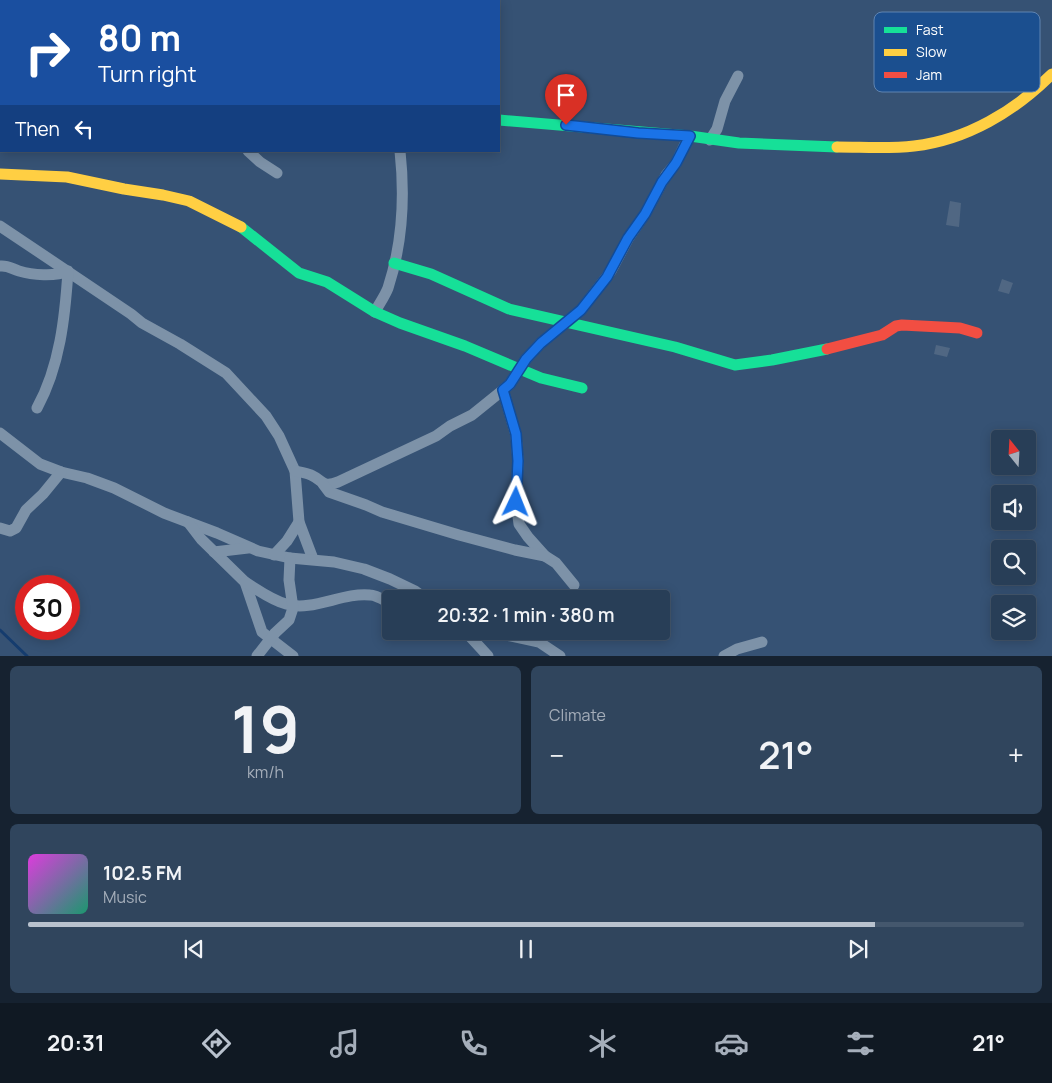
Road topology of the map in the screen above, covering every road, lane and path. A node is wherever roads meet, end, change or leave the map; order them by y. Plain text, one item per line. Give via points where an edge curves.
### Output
1 (1052, 74) edge
2 (738, 76) dead end
3 (1040, 84) edge
4 (1030, 92) edge
5 (500, 120) edge
6 (690, 136) junction
7 (710, 140) junction
8 (249, 152) edge
9 (400, 152) edge
10 (277, 173) dead end
11 (0, 174) edge
12 (0, 226) edge
13 (394, 263) junction
14 (0, 266) edge
15 (68, 270) junction
16 (375, 312) junction
17 (567, 323) junction
18 (977, 332) dead end
19 (520, 369) junction
20 (582, 388) dead end
21 (503, 390) junction
22 (38, 408) dead end
23 (0, 433) edge
24 (295, 471) junction
25 (61, 472) junction
26 (323, 484) junction
27 (188, 522) junction
28 (298, 522) junction
29 (0, 528) edge
30 (250, 548) junction
31 (214, 552) junction
32 (274, 555) junction
33 (545, 556) junction
34 (290, 558) junction
35 (313, 559) junction
36 (244, 582) junction
37 (574, 585) dead end
38 (413, 590) edge
39 (382, 600) edge
40 (292, 605) junction
41 (282, 627) junction
42 (269, 639) junction
43 (473, 640) edge
44 (530, 640) edge
45 (762, 642) dead end
46 (289, 652) edge
47 (257, 656) edge
48 (488, 656) edge
49 (560, 656) edge
50 (724, 656) edge

1 - 3 street
2 - 7 street via 725,101 718,130
4 - 7 street via 990,121 928,144 900,148
5 - 6 street
6 - 7 street
6 - 17 street via 607,277
8 - 10 street
9 - 13 street via 402,223
11 - 16 street via 67,177 189,201 244,229 299,273 327,282
12 - 15 street
13 - 16 street via 387,290
13 - 17 street via 431,274 509,309
14 - 15 street via 52,274
15 - 22 street via 63,324 54,370
15 - 24 street via 142,323 226,373 266,416
16 - 19 street
17 - 18 street via 675,347 735,365 847,345 902,325
17 - 19 street via 541,343
19 - 20 street
19 - 21 street
21 - 26 street via 472,415 428,440 338,482
21 - 33 street via 516,434 519,524
23 - 25 street via 40,464
24 - 26 street via 312,475
24 - 28 street
25 - 27 street via 88,478
25 - 29 street via 26,510 16,528 10,531
26 - 33 street via 329,492 382,512
27 - 30 street
27 - 31 street
28 - 32 street
28 - 35 street
30 - 31 street
30 - 32 street
31 - 36 street
32 - 34 street
33 - 37 street via 556,563
34 - 35 street
34 - 40 street
35 - 38 street via 364,569
36 - 40 street via 268,597
36 - 42 street via 262,632
39 - 40 street via 361,595
40 - 41 street via 289,620
41 - 42 street
41 - 46 street
42 - 46 street
42 - 47 street
43 - 48 street
44 - 49 street via 539,642
45 - 50 street

